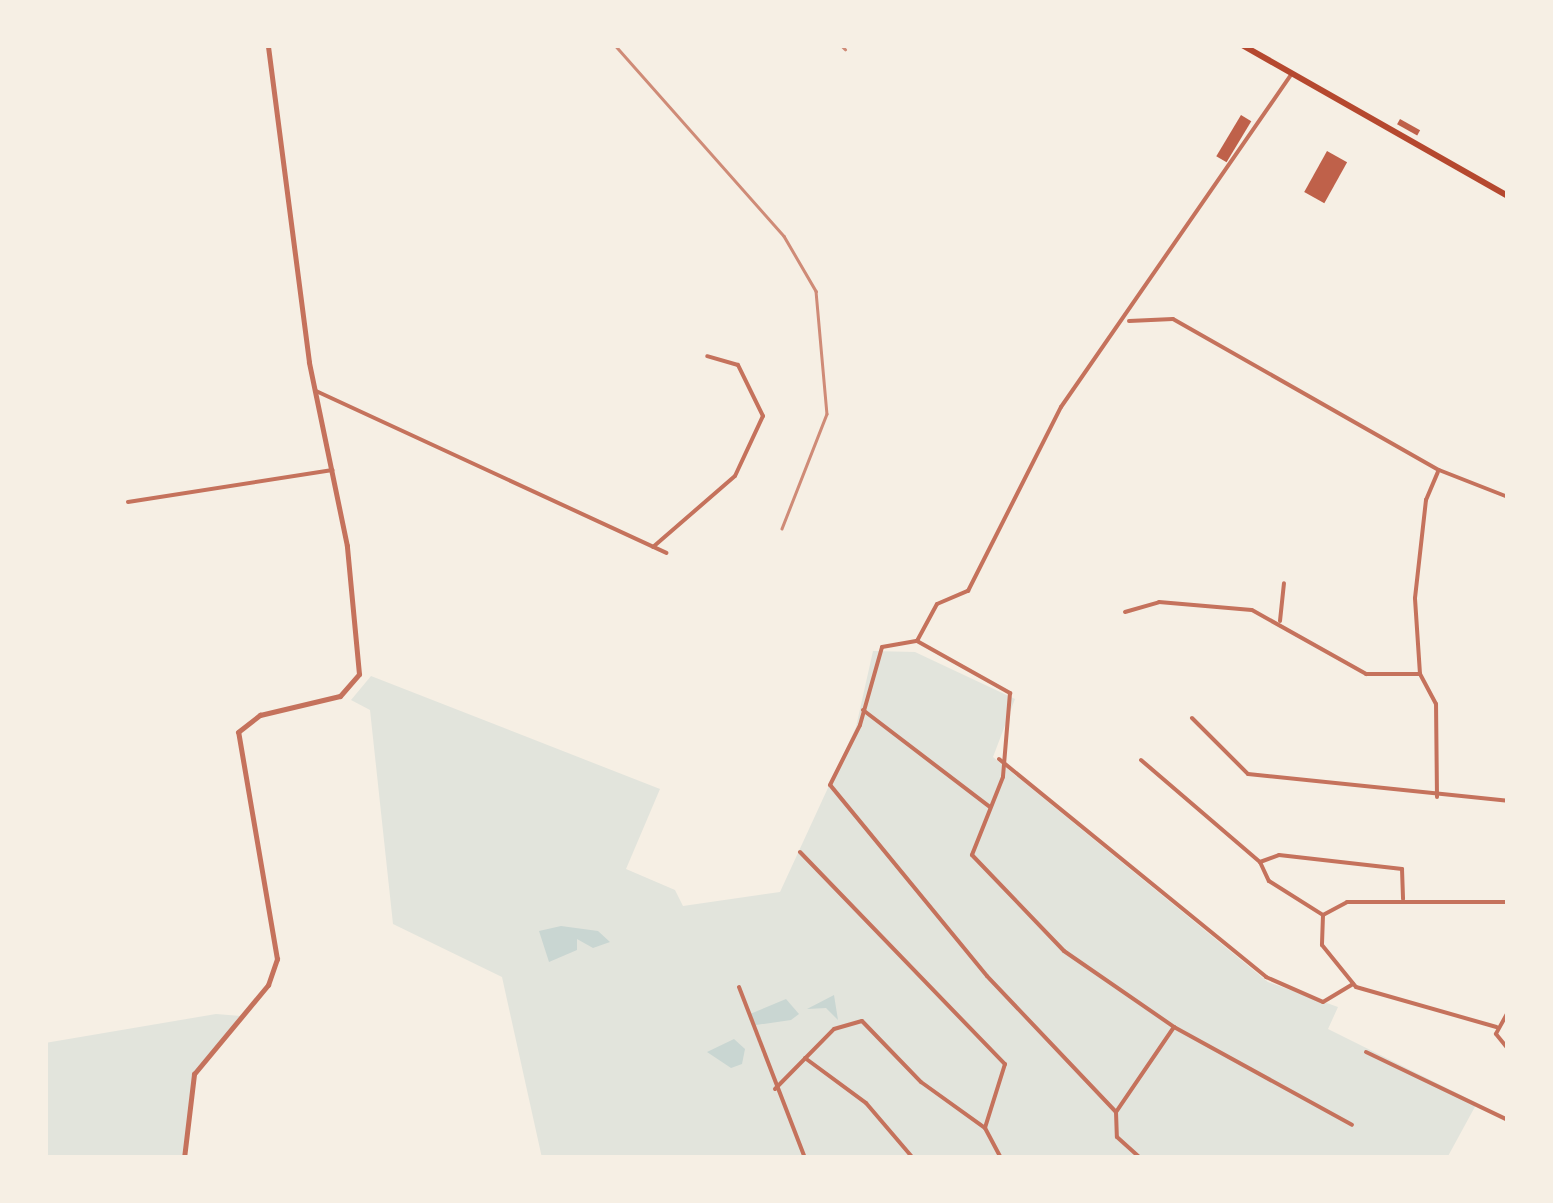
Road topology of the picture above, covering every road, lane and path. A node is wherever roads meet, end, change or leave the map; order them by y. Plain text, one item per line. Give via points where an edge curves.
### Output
1 (268, 45) edge
2 (1242, 45) edge
3 (1292, 74) junction
4 (1508, 196) edge
5 (1127, 321) junction
6 (707, 356) dead end
7 (316, 391) junction
8 (334, 470) junction
9 (1440, 470) junction
10 (1508, 497) edge
11 (128, 502) dead end
12 (653, 547) junction
13 (666, 554) dead end
14 (1284, 583) dead end
15 (1125, 612) dead end
16 (1280, 621) junction
17 (917, 642) junction
18 (1420, 674) junction
19 (864, 710) junction
20 (1192, 718) dead end
21 (998, 758) junction
22 (1140, 760) dead end
23 (1437, 797) junction
24 (1508, 801) edge
25 (991, 808) junction
26 (800, 852) dead end
27 (1260, 862) junction
28 (1403, 900) junction
29 (1508, 902) edge
30 (1323, 916) junction
31 (1353, 984) junction
32 (739, 987) dead end
33 (1508, 1012) edge
34 (1496, 1027) junction
35 (1178, 1028) junction
36 (1508, 1049) edge
37 (1366, 1052) dead end
38 (805, 1058) junction
39 (775, 1089) junction
40 (1116, 1112) junction
41 (1508, 1120) edge
42 (1352, 1126) dead end
43 (985, 1128) junction
44 (184, 1158) edge
45 (804, 1158) edge
46 (912, 1158) edge
47 (1000, 1158) edge
48 (1140, 1158) edge

1 - 7 street
2 - 3 main road
3 - 4 main road
3 - 5 street
5 - 9 street via 1173,319
5 - 17 street via 1062,406 968,591 937,604
6 - 12 street via 738,365 762,416 735,476
7 - 8 street
7 - 12 street
8 - 11 street
8 - 44 street via 359,674 340,696 260,715 238,732 277,959 268,985 194,1074
9 - 10 street
9 - 18 street via 1426,500 1415,598
12 - 13 street
14 - 16 street
15 - 16 street via 1172,602
16 - 18 street via 1366,674
17 - 19 street via 882,647
17 - 21 street via 1010,693
18 - 23 street via 1436,704
19 - 25 street
19 - 40 street via 830,785 987,976
20 - 23 street via 1248,774 1324,775
21 - 25 street via 1003,777
21 - 31 street via 1266,977 1323,1002
22 - 27 street
23 - 24 street
25 - 35 street via 972,854 1064,951
26 - 43 street via 1005,1064
27 - 28 street via 1278,855 1402,869
27 - 30 street via 1269,881
28 - 29 street
28 - 30 street via 1347,902
30 - 31 street via 1322,945
31 - 34 street via 1376,999
32 - 39 street
33 - 34 street
34 - 36 street
35 - 40 street
35 - 42 street
37 - 41 street
38 - 39 street
38 - 43 street via 834,1028 862,1021 921,1082
38 - 46 street via 866,1103
39 - 45 street
40 - 48 street via 1117,1137
43 - 47 street

